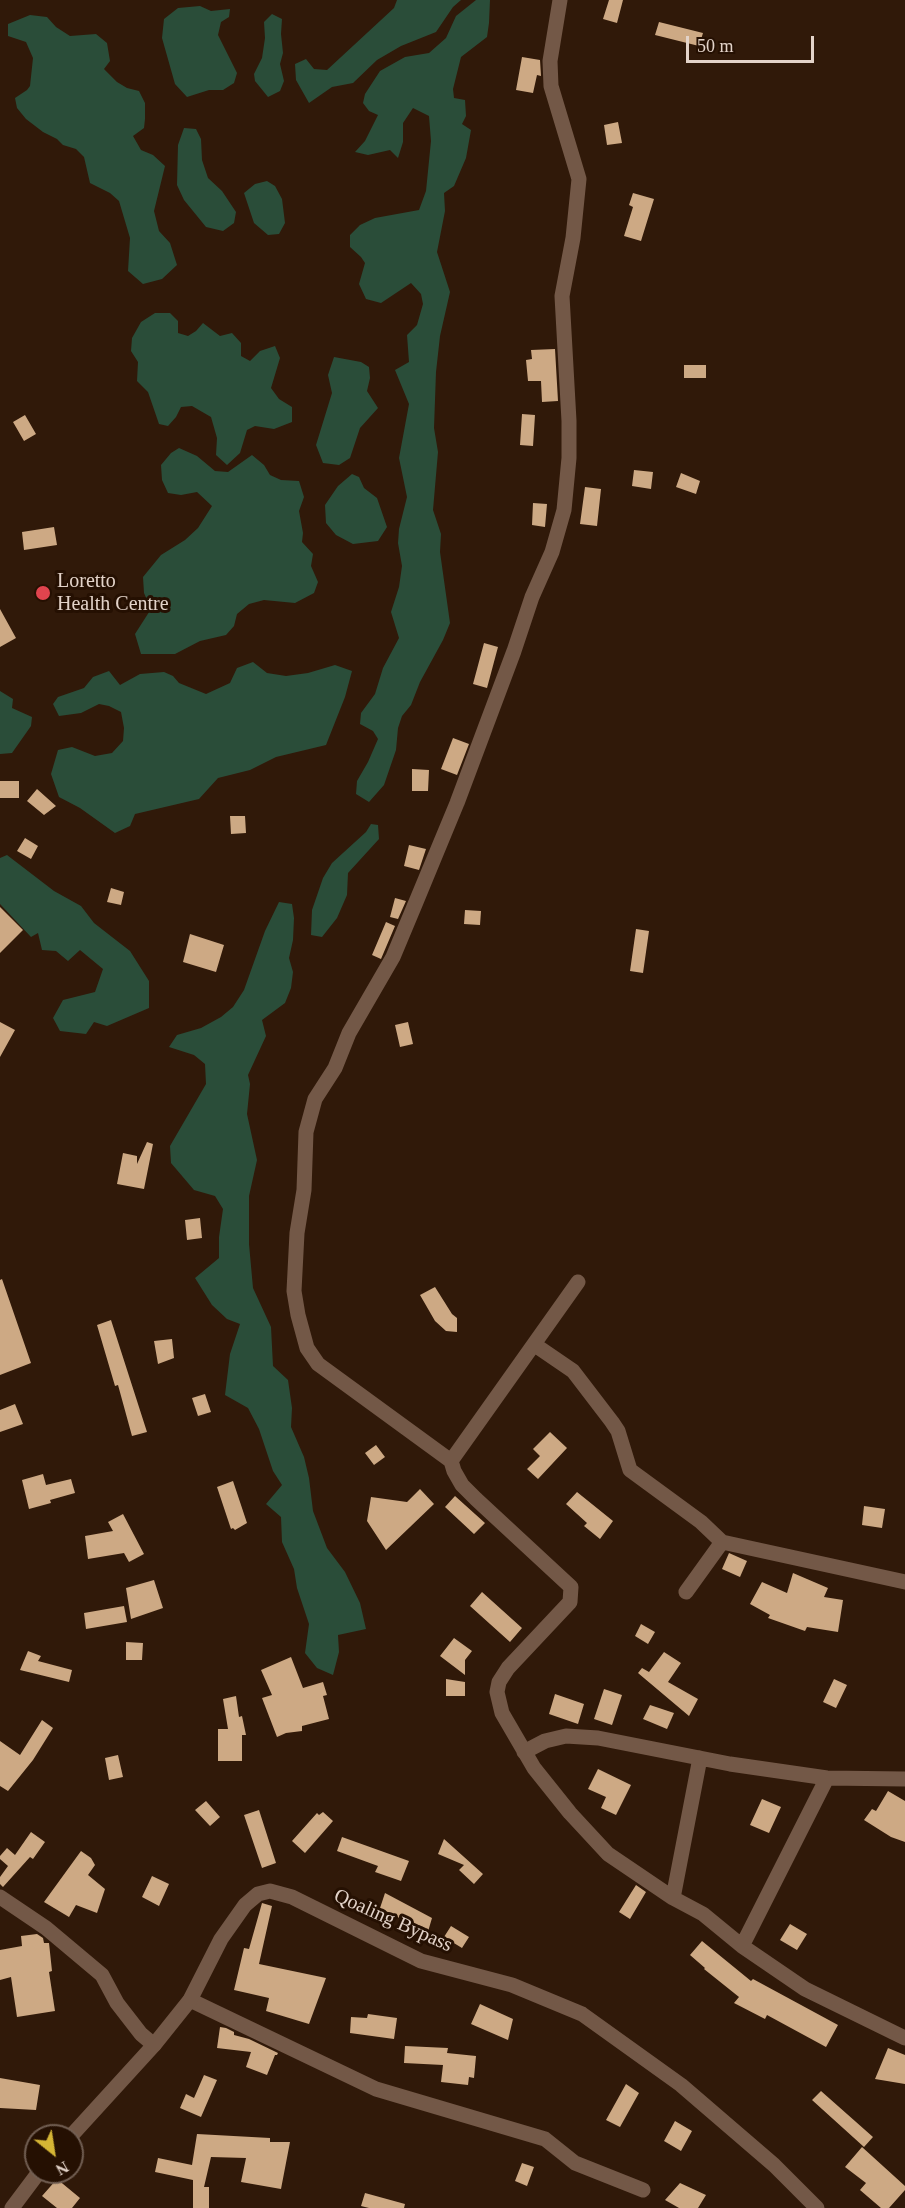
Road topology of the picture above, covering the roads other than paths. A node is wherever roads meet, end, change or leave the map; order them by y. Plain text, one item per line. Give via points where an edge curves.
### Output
1 (560, 0) edge
2 (578, 1282) dead end
3 (535, 1345) junction
4 (451, 1461) junction
5 (722, 1542) junction
6 (905, 1582) edge
7 (686, 1592) dead end
8 (524, 1752) junction
9 (700, 1758) junction
10 (827, 1778) junction
11 (905, 1779) edge
12 (0, 1897) edge
13 (673, 1898) junction
14 (742, 1946) junction
15 (190, 2000) junction
16 (905, 2038) edge
17 (154, 2045) junction
18 (83, 2124) edge
19 (30, 2184) edge
20 (643, 2190) dead end
21 (12, 2208) edge
22 (817, 2208) edge

1 - 4 street via 550,61 551,86 579,179 562,297 569,421 564,510 552,552 457,803 393,957 315,1099 306,1132 304,1190 297,1233 294,1291 307,1348 318,1364
2 - 3 street
3 - 4 street
3 - 5 street via 573,1371 618,1431 630,1470
4 - 8 street via 462,1485 476,1500 570,1587 570,1602 499,1682 502,1713
5 - 6 street
5 - 7 street
8 - 9 street via 566,1736 598,1737
8 - 13 street via 570,1813 608,1854
9 - 10 street
9 - 13 street
10 - 11 street
10 - 14 street
12 - 17 street via 46,1928 102,1975 117,2003
13 - 14 street via 703,1914
14 - 16 street via 805,1989
15 - 17 street, Qoaling Bypass
15 - 20 street via 376,2090 545,2139 575,2163
15 - 22 street, Qoaling Bypass via 221,1939 245,1905 258,1894 270,1891 292,1897 434,1966 512,1985 582,2014 681,2085 774,2165
17 - 18 street, Qoaling Bypass
19 - 21 street

